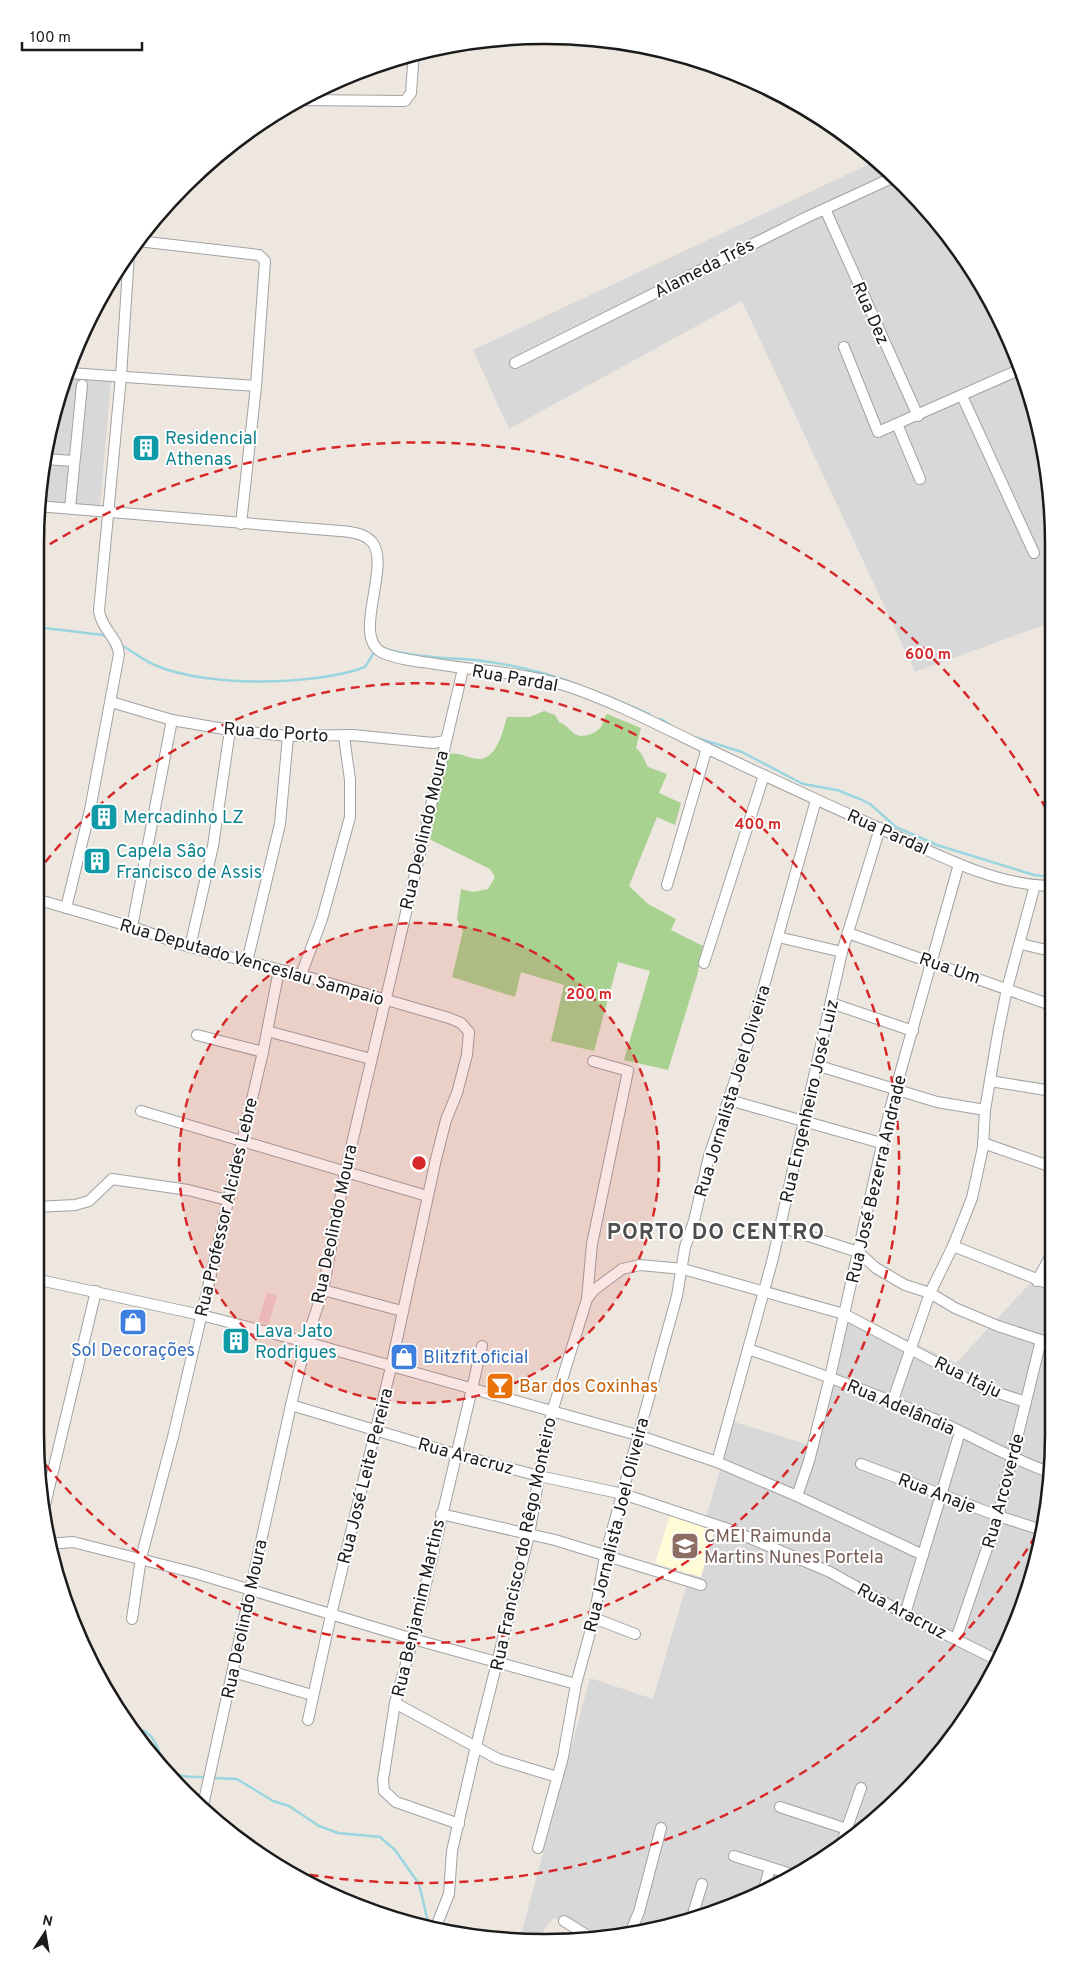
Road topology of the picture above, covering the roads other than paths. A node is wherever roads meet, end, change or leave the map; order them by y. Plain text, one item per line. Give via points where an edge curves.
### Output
1 (413, 61) edge
2 (313, 100) edge
3 (888, 180) edge
4 (825, 209) junction
5 (146, 242) edge
6 (128, 266) edge
7 (844, 347) dead end
8 (515, 363) dead end
9 (74, 373) edge
10 (1015, 373) edge
11 (121, 376) junction
12 (82, 385) dead end
13 (256, 386) junction
14 (962, 396) junction
15 (918, 416) junction
16 (897, 424) junction
17 (51, 459) edge
18 (74, 461) junction
19 (920, 479) dead end
20 (45, 507) edge
21 (70, 508) junction
22 (110, 512) junction
23 (241, 524) junction
24 (1034, 553) dead end
25 (463, 669) junction
26 (111, 702) junction
27 (172, 720) junction
28 (230, 730) junction
29 (288, 736) junction
30 (344, 736) junction
31 (445, 741) junction
32 (707, 748) junction
33 (764, 775) junction
34 (816, 800) junction
35 (880, 828) junction
36 (960, 864) junction
37 (667, 884) dead end
38 (1035, 885) junction
39 (1045, 886) edge
40 (44, 901) edge
41 (66, 908) junction
42 (132, 927) junction
43 (848, 933) junction
44 (778, 937) junction
45 (1021, 944) junction
46 (190, 948) junction
47 (1045, 950) edge
48 (842, 952) junction
49 (247, 962) junction
50 (933, 962) junction
51 (704, 963) dead end
52 (279, 970) junction
53 (301, 975) junction
54 (1007, 988) junction
55 (385, 1000) junction
56 (831, 1003) junction
57 (1045, 1003) edge
58 (467, 1028) joint
59 (267, 1031) junction
60 (913, 1032) junction
61 (197, 1035) dead end
62 (263, 1052) junction
63 (372, 1059) junction
64 (593, 1061) dead end
65 (816, 1065) junction
66 (990, 1081) junction
67 (896, 1089) junction
68 (1045, 1090) edge
69 (729, 1100) junction
70 (985, 1110) junction
71 (141, 1111) dead end
72 (805, 1122) junction
73 (242, 1142) junction
74 (881, 1143) junction
75 (983, 1143) junction
76 (1045, 1165) edge
77 (345, 1173) junction
78 (427, 1196) junction
79 (227, 1200) junction
80 (44, 1207) edge
81 (781, 1227) junction
82 (953, 1246) junction
83 (858, 1252) junction
84 (1045, 1266) edge
85 (683, 1269) junction
86 (1037, 1280) junction
87 (44, 1281) edge
88 (1045, 1283) edge
89 (323, 1290) junction
90 (764, 1290) junction
91 (96, 1291) junction
92 (930, 1293) junction
93 (587, 1299) junction
94 (402, 1311) junction
95 (844, 1314) junction
96 (201, 1315) junction
97 (1041, 1340) junction
98 (1045, 1341) edge
99 (306, 1342) junction
100 (482, 1346) dead end
101 (911, 1348) junction
102 (748, 1349) junction
103 (391, 1367) junction
104 (830, 1377) junction
105 (472, 1390) junction
106 (1026, 1402) junction
107 (892, 1403) junction
108 (291, 1405) junction
109 (552, 1412) junction
110 (376, 1430) junction
111 (960, 1432) junction
112 (637, 1435) junction
113 (455, 1454) junction
114 (1012, 1458) junction
115 (717, 1462) junction
116 (861, 1464) dead end
117 (1044, 1470) edge
118 (538, 1476) junction
119 (48, 1494) edge
120 (623, 1494) junction
121 (941, 1494) junction
122 (797, 1496) junction
123 (441, 1514) junction
124 (998, 1516) junction
125 (1036, 1528) edge
126 (529, 1535) junction
127 (56, 1543) edge
128 (923, 1555) junction
129 (605, 1556) junction
130 (141, 1558) junction
131 (701, 1585) dead end
132 (250, 1590) junction
133 (905, 1614) junction
134 (331, 1615) junction
135 (132, 1618) dead end
136 (594, 1618) junction
137 (635, 1634) dead end
138 (413, 1639) junction
139 (956, 1639) junction
140 (993, 1657) edge
141 (498, 1662) junction
142 (233, 1672) junction
143 (576, 1684) junction
144 (312, 1695) junction
145 (396, 1703) junction
146 (308, 1720) dead end
147 (476, 1746) junction
148 (557, 1777) junction
149 (861, 1788) dead end
150 (204, 1801) edge
151 (780, 1807) dead end
152 (459, 1824) junction
153 (661, 1828) dead end
154 (847, 1828) junction
155 (851, 1829) edge
156 (845, 1834) edge
157 (538, 1848) dead end
158 (734, 1856) dead end
159 (770, 1868) junction
160 (785, 1872) edge
161 (702, 1884) dead end
162 (765, 1884) edge
163 (694, 1911) edge
164 (564, 1921) dead end
165 (438, 1923) edge
166 (633, 1926) edge
167 (583, 1932) edge

1 - 2 street via 411,93 401,102
3 - 4 street, Alameda Três
4 - 8 street, Alameda Três
4 - 15 street, Rua Dez
5 - 13 street via 259,255 265,261
6 - 11 street
7 - 16 street via 878,432
9 - 11 street
10 - 14 street
11 - 13 street
11 - 22 street
12 - 18 street
13 - 23 street
14 - 15 street
14 - 24 street
15 - 16 street
16 - 19 street
17 - 18 street
18 - 21 street
20 - 21 street, Rua Pardal
21 - 22 street, Rua Pardal
22 - 23 street, Rua Pardal
22 - 26 street via 99,611 104,629 118,648
23 - 25 street, Rua Pardal via 340,531 366,538 376,550 370,630 372,642 380,652 391,656
25 - 31 street, Rua Deolindo Moura
25 - 32 street, Rua Pardal via 565,686
26 - 27 street, Rua do Porto
26 - 41 street via 90,810
27 - 28 street, Rua do Porto
27 - 42 street
28 - 29 street, Rua do Porto
28 - 46 street via 213,846
29 - 30 street, Rua do Porto
29 - 49 street via 278,839
30 - 31 street, Rua do Porto via 433,743
30 - 53 street via 350,780 350,817 322,919
31 - 55 street, Rua Deolindo Moura
32 - 33 street, Rua Pardal
32 - 37 street
33 - 34 street, Rua Pardal
33 - 51 street
34 - 35 street, Rua Pardal
34 - 44 street, Rua Jornalista Joel Oliveira
35 - 36 street, Rua Pardal
35 - 43 street, Rua Engenheiro José Luiz
36 - 38 street, Rua Pardal
36 - 50 street, Rua José Bezerra Andrade
38 - 39 street, Rua Pardal
38 - 45 street
40 - 41 street, Rua Deputado Venceslau Sampaio
41 - 42 street, Rua Deputado Venceslau Sampaio
42 - 46 street, Rua Deputado Venceslau Sampaio
43 - 48 street, Rua Engenheiro José Luiz
43 - 50 street, Rua Um
44 - 48 street
44 - 69 street, Rua Jornalista Joel Oliveira
45 - 47 street
45 - 54 street
46 - 49 street, Rua Deputado Venceslau Sampaio
48 - 56 street, Rua Engenheiro José Luiz
49 - 52 street, Rua Deputado Venceslau Sampaio
50 - 54 street, Rua Um
50 - 60 street, Rua José Bezerra Andrade
52 - 53 street, Rua Deputado Venceslau Sampaio
52 - 59 street, Rua Professor Alcides Lebre
53 - 55 street, Rua Deputado Venceslau Sampaio
54 - 57 street, Rua Um
54 - 66 street
55 - 58 street, Rua Deputado Venceslau Sampaio via 449,1018
55 - 63 street, Rua Deolindo Moura
56 - 60 street
56 - 65 street, Rua Engenheiro José Luiz
58 - 78 street, Rua José Leite Pereira via 470,1039 467,1055
59 - 62 street, Rua Professor Alcides Lebre
59 - 63 street
60 - 67 street, Rua José Bezerra Andrade
61 - 62 street
62 - 73 street, Rua Professor Alcides Lebre
63 - 77 street, Rua Deolindo Moura
64 - 93 street, Rua Francisco do Rêgo Monteiro via 628,1070 592,1244
65 - 67 street
65 - 72 street, Rua Engenheiro José Luiz
66 - 68 street
66 - 70 street
67 - 70 street via 937,1102
67 - 74 street, Rua José Bezerra Andrade
69 - 72 street
69 - 85 street, Rua Jornalista Joel Oliveira via 709,1156 685,1247
70 - 75 street
71 - 73 street
72 - 74 street
72 - 81 street, Rua Engenheiro José Luiz
73 - 77 street
73 - 79 street, Rua Professor Alcides Lebre
74 - 83 street, Rua José Bezerra Andrade
75 - 76 street
75 - 82 street via 972,1198
77 - 78 street
77 - 89 street, Rua Deolindo Moura
78 - 94 street, Rua José Leite Pereira
79 - 80 street via 181,1188 112,1179 89,1201
79 - 96 street, Rua Professor Alcides Lebre
81 - 83 street
81 - 90 street, Rua Engenheiro José Luiz
82 - 86 street
82 - 92 street
83 - 92 street via 888,1276
83 - 95 street, Rua José Bezerra Andrade
84 - 86 street
85 - 90 street
85 - 93 street via 640,1265 622,1269
85 - 112 street, Rua Jornalista Joel Oliveira
86 - 88 street
87 - 91 street
89 - 94 street
89 - 99 street, Rua Deolindo Moura
90 - 95 street
90 - 102 street, Rua Engenheiro José Luiz
91 - 96 street
91 - 119 street
92 - 97 street via 955,1308
92 - 101 street
93 - 109 street, Rua Francisco do Rêgo Monteiro
94 - 103 street, Rua José Leite Pereira
95 - 101 street
95 - 104 street, Rua José Bezerra Andrade
96 - 99 street
96 - 130 street, Rua Professor Alcides Lebre
97 - 98 street
97 - 106 street, Rua Arcoverde
99 - 103 street
99 - 108 street, Rua Deolindo Moura
100 - 105 street, Rua Benjamim Martins
101 - 106 street, Rua Itaju via 986,1389
101 - 107 street
102 - 104 street, Rua Adelândia
102 - 115 street, Rua Engenheiro José Luiz
103 - 105 street
103 - 110 street, Rua José Leite Pereira
104 - 107 street, Rua Adelândia
104 - 122 street, Rua José Bezerra Andrade
105 - 109 street
105 - 113 street, Rua Benjamim Martins
106 - 114 street, Rua Arcoverde
107 - 111 street, Rua Adelândia
108 - 110 street, Rua Aracruz
108 - 132 street, Rua Deolindo Moura
109 - 112 street
109 - 118 street, Rua Francisco do Rêgo Monteiro
110 - 113 street, Rua Aracruz
110 - 134 street, Rua José Leite Pereira
111 - 114 street, Rua Adelândia
111 - 121 street
112 - 115 street
112 - 120 street, Rua Jornalista Joel Oliveira
113 - 118 street, Rua Aracruz
113 - 123 street, Rua Benjamim Martins
114 - 117 street, Rua Adelândia
114 - 124 street, Rua Arcoverde
115 - 122 street
116 - 121 street, Rua Anaje
118 - 120 street, Rua Aracruz
118 - 126 street, Rua Francisco do Rêgo Monteiro
120 - 129 street, Rua Jornalista Joel Oliveira
120 - 133 street, Rua Aracruz via 790,1553
121 - 124 street, Rua Anaje
121 - 128 street
122 - 128 street
123 - 126 street
123 - 138 street, Rua Benjamim Martins
124 - 125 street, Rua Anaje
124 - 139 street, Rua Arcoverde
126 - 129 street
126 - 141 street, Rua Francisco do Rêgo Monteiro
127 - 130 street via 73,1542
128 - 133 street
129 - 131 street
129 - 136 street, Rua Jornalista Joel Oliveira
130 - 132 street
130 - 135 street, Rua Professor Alcides Lebre
132 - 134 street
132 - 142 street, Rua Deolindo Moura
133 - 139 street, Rua Aracruz
134 - 138 street
134 - 144 street, Rua José Leite Pereira
136 - 137 street
136 - 143 street, Rua Jornalista Joel Oliveira
138 - 141 street
138 - 145 street, Rua Benjamim Martins
139 - 140 street, Rua Aracruz
141 - 143 street
141 - 147 street, Rua Francisco do Rêgo Monteiro
142 - 144 street
142 - 150 street, Rua Deolindo Moura
143 - 148 street, Rua Jornalista Joel Oliveira
144 - 146 street, Rua José Leite Pereira
145 - 147 street
145 - 152 street, Rua Benjamim Martins via 385,1758 384,1791 396,1802
147 - 148 street via 498,1759
147 - 152 street, Rua Francisco do Rêgo Monteiro
148 - 157 street, Rua Jornalista Joel Oliveira
149 - 154 street
151 - 154 street
152 - 165 street, Rua Francisco do Rêgo Monteiro via 452,1851 449,1894
153 - 166 street
154 - 155 street
154 - 156 street
158 - 159 street
159 - 160 street
159 - 162 street
161 - 163 street
164 - 167 street

